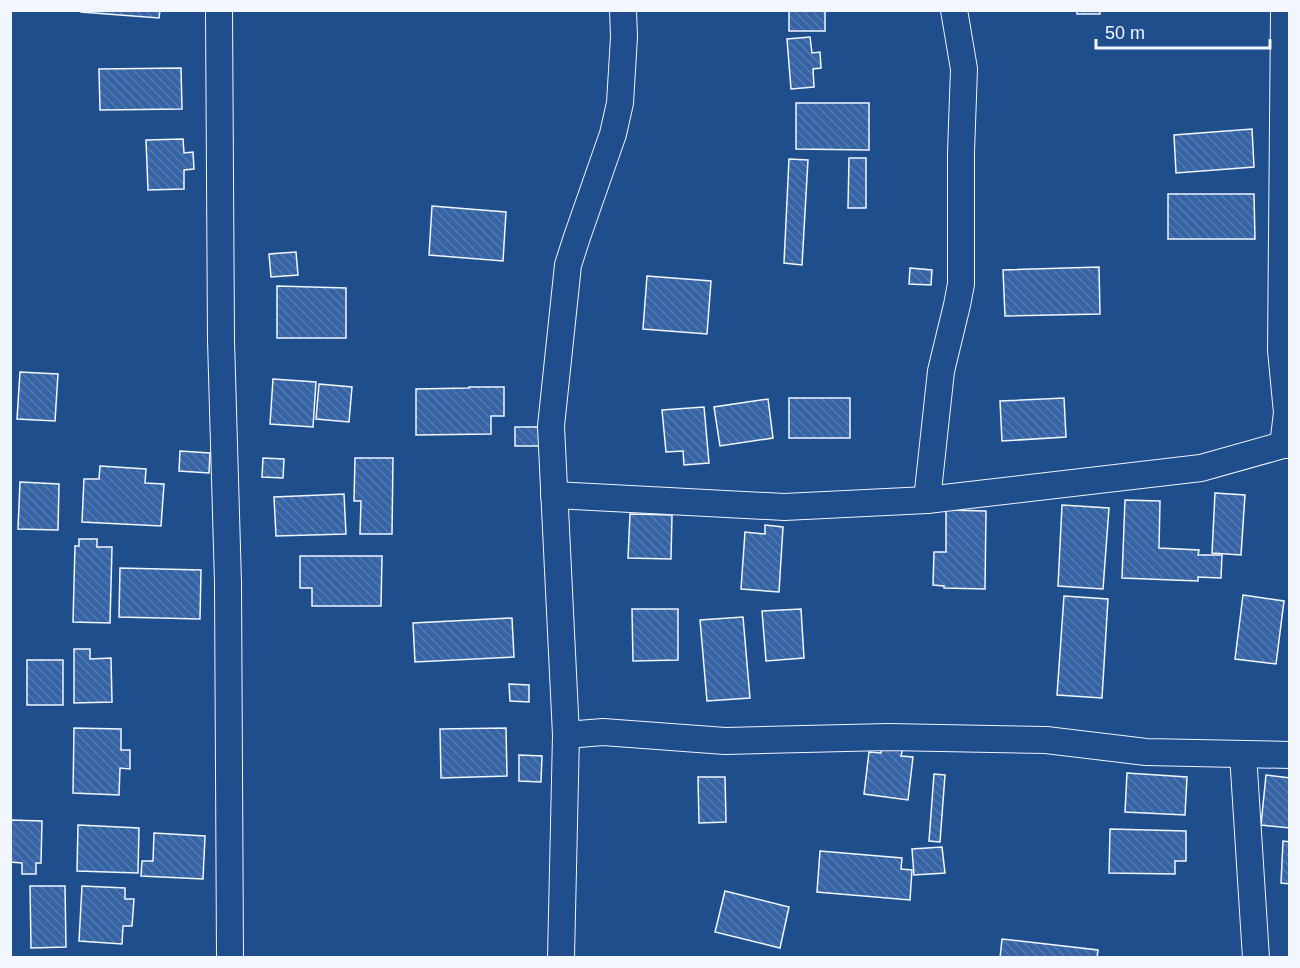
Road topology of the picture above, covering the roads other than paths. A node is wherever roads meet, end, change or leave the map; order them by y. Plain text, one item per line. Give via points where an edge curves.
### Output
1 (219, 10) edge
2 (623, 10) edge
3 (954, 10) edge
4 (1284, 10) edge
5 (1286, 445) edge
6 (555, 495) junction
7 (927, 500) junction
8 (566, 735) junction
9 (1288, 749) edge
10 (1243, 754) junction
11 (230, 957) edge
12 (561, 957) edge
13 (1256, 957) edge

1 - 11 street
2 - 6 street via 620,104 568,265 551,426
3 - 7 street via 964,69 961,284 941,371
4 - 5 street via 1281,350
5 - 7 street via 1201,468
6 - 7 street via 784,507
6 - 8 street
8 - 10 street via 603,732 725,741 888,737 1046,740 1146,752
8 - 12 street
9 - 10 street
10 - 13 street

